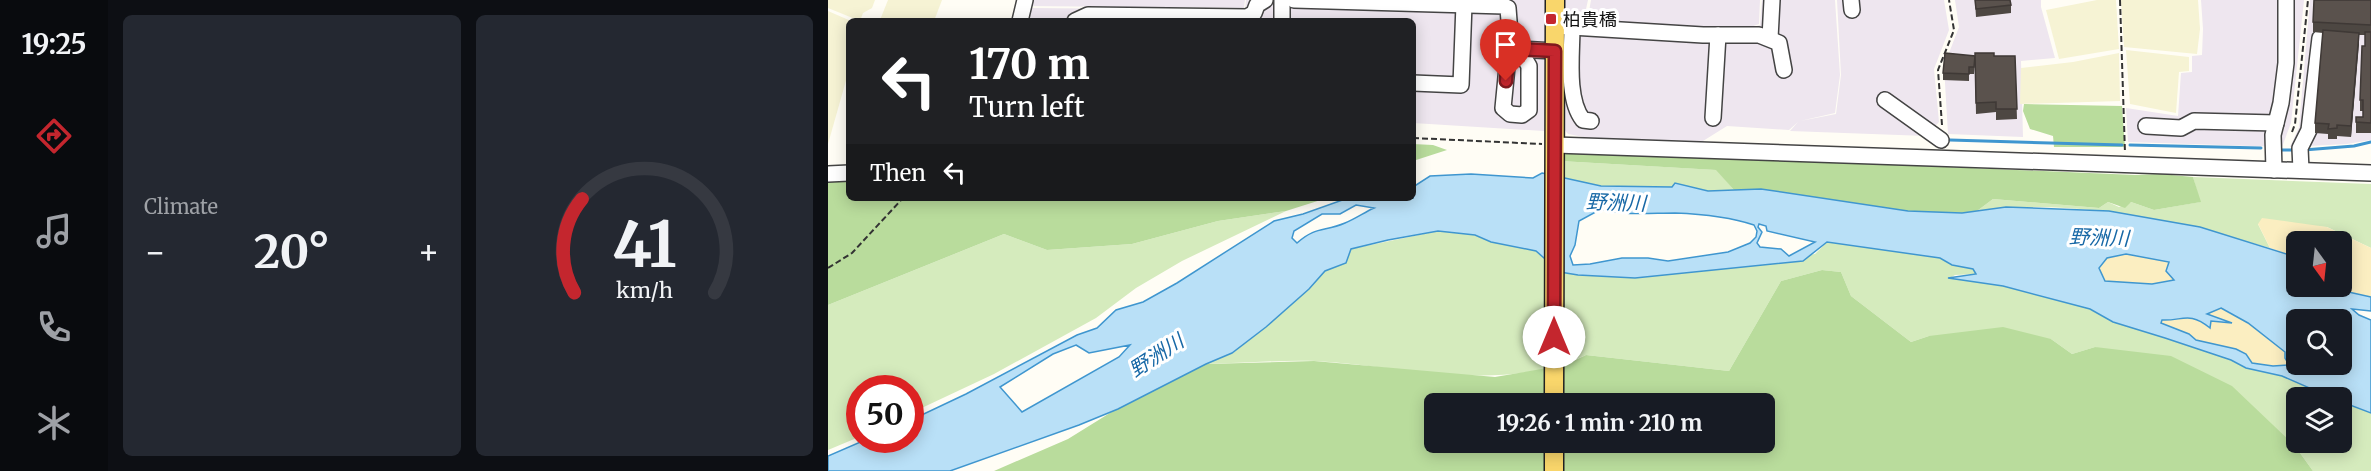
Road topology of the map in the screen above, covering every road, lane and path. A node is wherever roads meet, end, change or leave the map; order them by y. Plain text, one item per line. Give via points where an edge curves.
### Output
1 (1025, 0) edge
2 (1265, 0) edge
3 (1282, 0) edge
4 (1294, 0) edge
5 (1555, 0) edge
6 (1772, 0) edge
7 (1949, 0) edge
8 (2120, 0) edge
9 (2286, 0) edge
10 (2308, 0) edge
11 (1464, 4) junction
12 (1021, 18) edge
13 (1082, 18) edge
14 (1168, 18) edge
15 (1239, 18) edge
16 (1282, 18) edge
17 (1563, 26) junction
18 (1718, 35) junction
19 (1770, 38) junction
20 (2320, 38) edge
21 (1555, 51) junction
22 (1784, 70) dead end
23 (1416, 83) edge
24 (1885, 100) dead end
25 (1713, 118) dead end
26 (1591, 121) dead end
27 (2276, 123) junction
28 (2146, 126) dead end
29 (1416, 138) edge
30 (1941, 140) joint
31 (1555, 151) junction
32 (2297, 154) junction
33 (2126, 164) junction
34 (2274, 170) junction
35 (846, 172) edge
36 (2371, 173) edge
37 (828, 174) edge
38 (900, 201) edge
39 (828, 268) edge
40 (1554, 393) edge
41 (1554, 453) edge
42 (1554, 471) edge

1 - 12 street
2 - 15 street via 1254,13
3 - 16 street
4 - 11 street
5 - 17 main road
6 - 19 street
7 - 30 path via 1954,30 1938,70
8 - 33 path
9 - 27 street via 2286,63
10 - 32 path via 2295,124
11 - 21 street via 1508,8 1510,34 1517,49
11 - 23 street via 1461,85
13 - 14 street via 1088,15
17 - 18 street
17 - 21 main road
17 - 26 street via 1576,111 1583,120
18 - 19 street via 1759,34
18 - 25 street
19 - 22 street via 1779,43
20 - 32 street via 2309,130
21 - 31 main road
24 - 30 street
27 - 28 street via 2194,121 2181,128
27 - 34 street
29 - 31 path
31 - 33 street
31 - 40 main road
32 - 34 street
32 - 36 street
33 - 34 street
35 - 37 street
38 - 39 path via 852,253
41 - 42 main road

